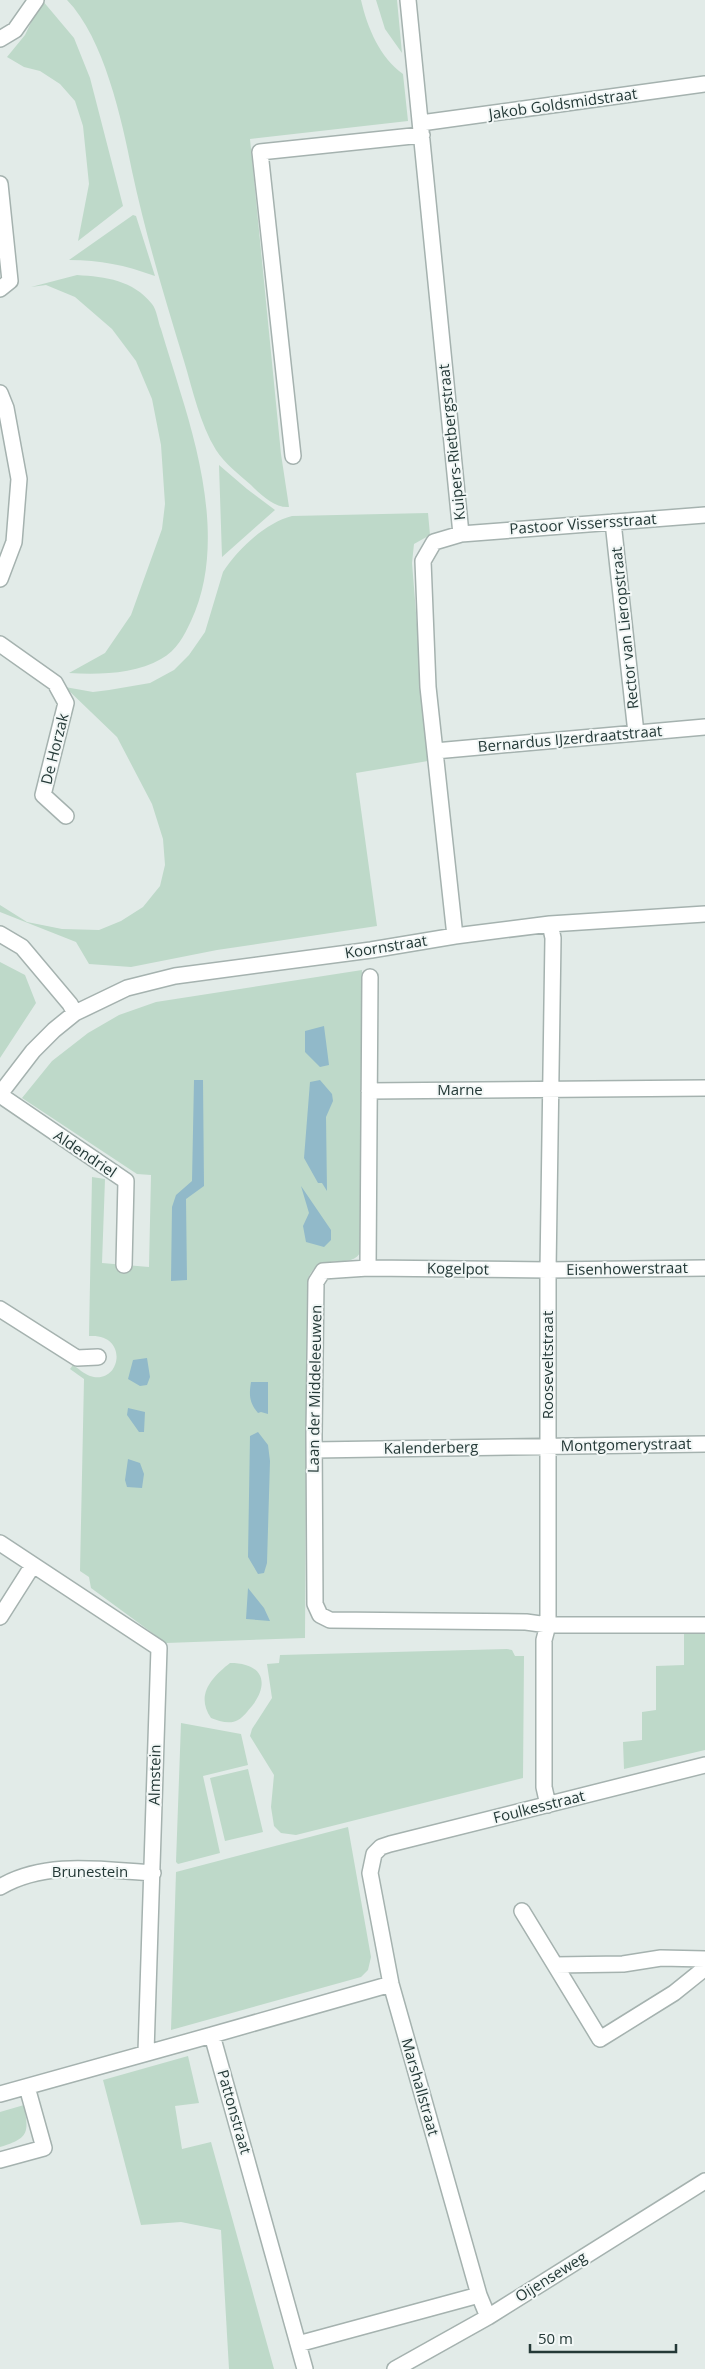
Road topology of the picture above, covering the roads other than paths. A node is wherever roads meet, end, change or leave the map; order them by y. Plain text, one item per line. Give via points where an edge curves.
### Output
1 (36, 0) edge
2 (408, 0) edge
3 (0, 39) edge
4 (705, 84) edge
5 (421, 129) junction
6 (0, 184) edge
7 (0, 289) edge
8 (0, 393) edge
9 (293, 456) dead end
10 (705, 515) edge
11 (613, 522) junction
12 (461, 534) junction
13 (0, 578) edge
14 (0, 644) edge
15 (705, 727) edge
16 (636, 733) junction
17 (436, 751) junction
18 (66, 816) dead end
19 (705, 914) edge
20 (550, 924) junction
21 (0, 934) edge
22 (455, 936) junction
23 (370, 977) dead end
24 (75, 1013) junction
25 (705, 1088) edge
26 (551, 1090) junction
27 (369, 1091) junction
28 (0, 1095) edge
29 (124, 1264) dead end
30 (368, 1268) junction
31 (705, 1268) edge
32 (548, 1270) junction
33 (0, 1309) edge
34 (98, 1357) dead end
35 (705, 1444) edge
36 (547, 1447) junction
37 (314, 1450) junction
38 (0, 1543) edge
39 (33, 1565) junction
40 (0, 1617) edge
41 (548, 1625) junction
42 (705, 1625) edge
43 (705, 1765) edge
44 (548, 1805) junction
45 (374, 1854) joint
46 (153, 1873) junction
47 (0, 1887) edge
48 (522, 1911) dead end
49 (705, 1958) edge
50 (555, 1965) junction
51 (705, 1968) edge
52 (391, 1984) junction
53 (212, 2035) junction
54 (146, 2052) junction
55 (27, 2087) junction
56 (0, 2094) edge
57 (0, 2160) edge
58 (705, 2181) edge
59 (479, 2295) junction
60 (488, 2317) junction
61 (298, 2344) junction
62 (305, 2369) edge
63 (395, 2369) edge

1 - 3 street via 14,30
2 - 5 street, Kuipers-Rietbergstraat
4 - 5 street, Jakob Goldsmidstraat
5 - 9 street via 260,152
5 - 12 street, Kuipers-Rietbergstraat
6 - 7 street via 10,281
8 - 13 street via 6,408 19,479 14,542
10 - 11 street, Pastoor Vissersstraat
11 - 12 street, Pastoor Vissersstraat
11 - 16 street, Rector van Lieropstraat
12 - 17 street, Kuipers-Rietbergstraat via 434,542 423,561 428,687
14 - 18 street, De Horzak via 55,683 66,703 43,796
15 - 16 street, Bernardus IJzerdraatstraat
16 - 17 street, Bernardus IJzerdraatstraat
17 - 22 street, Kuipers-Rietbergstraat
19 - 20 street, Koornstraat
20 - 22 street, Koornstraat
20 - 26 street, Rooseveltstraat
21 - 24 street via 22,947
22 - 24 street, Koornstraat via 175,976 127,988
23 - 27 street
24 - 28 street, Koornstraat via 33,1051
25 - 26 street, Marne
26 - 27 street, Marne
26 - 32 street, Rooseveltstraat
27 - 30 street
28 - 29 street, Aldendriel via 126,1182
30 - 32 street, Kogelpot
30 - 37 street, Laan der Middeleeuwen via 323,1271 316,1282
31 - 32 street, Eisenhowerstraat
32 - 36 street, Rooseveltstraat
33 - 34 street via 77,1358
35 - 36 street, Montgomerystraat
36 - 37 street, Kalenderberg
36 - 41 street, Rooseveltstraat
37 - 41 street, Laan der Middeleeuwen via 315,1604 320,1614 330,1620
38 - 39 street
39 - 40 street
39 - 46 street, Almstein via 158,1648
41 - 42 street
41 - 44 street, Rooseveltstraat via 544,1640 544,1787
43 - 44 street, Foulkesstraat
44 - 45 street, Foulkesstraat via 390,1844
45 - 52 street, Marshallstraat via 370,1873
46 - 47 street, Brunestein via 60,1868 18,1876
46 - 54 street, Almstein
48 - 50 street
49 - 50 street
50 - 51 street via 600,2039 674,1992
52 - 53 street
52 - 59 street, Marshallstraat
53 - 54 street
53 - 61 street, Pattonstraat
54 - 55 street
55 - 56 street
55 - 57 street via 44,2148
58 - 60 street, Oijenseweg
59 - 60 street, Marshallstraat
59 - 61 street
60 - 63 street, Oijenseweg
61 - 62 street, Pattonstraat

